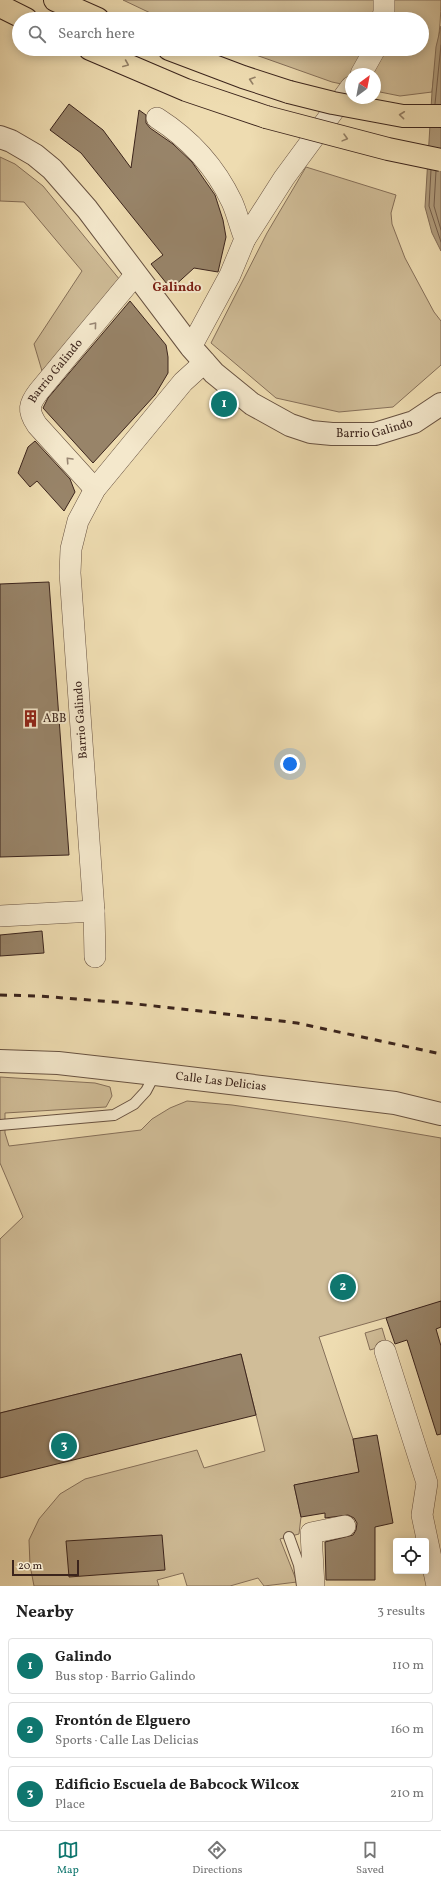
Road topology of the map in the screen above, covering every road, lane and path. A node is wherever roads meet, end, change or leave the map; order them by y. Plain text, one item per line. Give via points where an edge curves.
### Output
1 (55, 0) edge
2 (384, 0) edge
3 (0, 6) edge
4 (12, 12) edge
5 (82, 12) edge
6 (384, 12) edge
7 (106, 56) edge
8 (187, 56) edge
9 (371, 56) edge
10 (364, 68) edge
11 (345, 95) edge
12 (441, 116) edge
13 (157, 118) dead end
14 (0, 137) edge
15 (441, 160) edge
16 (245, 239) junction
17 (136, 274) junction
18 (198, 355) junction
19 (441, 404) edge
20 (95, 489) junction
21 (94, 911) junction
22 (0, 916) edge
23 (95, 957) dead end
24 (0, 1061) edge
25 (155, 1074) junction
26 (441, 1114) edge
27 (0, 1125) edge
28 (385, 1351) dead end
29 (345, 1526) dead end
30 (289, 1537) dead end
31 (302, 1586) edge
32 (314, 1586) edge
33 (437, 1586) edge

1 - 5 highway
2 - 6 street
3 - 4 highway
7 -> 15 highway, bridge via 186,90 266,117
12 -> 8 highway, bridge via 403,116 333,103 249,80
9 - 10 street
11 - 16 street, Barrio Galindo via 284,178
13 - 16 street via 196,148 216,173 232,202
14 - 17 street, Barrio Galindo via 35,155 52,168
16 - 18 street, Barrio Galindo
17 - 18 street, Barrio Galindo
20 -> 17 street, Barrio Galindo via 36,425 30,407 39,391
18 - 19 street, Barrio Galindo via 214,373 252,404 290,425 310,432 375,434 414,422
18 - 20 street, Barrio Galindo via 183,382
20 - 21 street, Barrio Galindo via 78,521 71,549 70,573
21 - 22 street
21 - 23 street, Barrio Galindo
24 - 25 street, Calle Las Delicias via 58,1063
25 - 26 street, Calle Las Delicias via 396,1103
25 - 27 lane via 138,1100 114,1115
28 - 33 street via 427,1483 422,1516
29 - 32 street via 311,1533
30 - 31 lane via 299,1565

